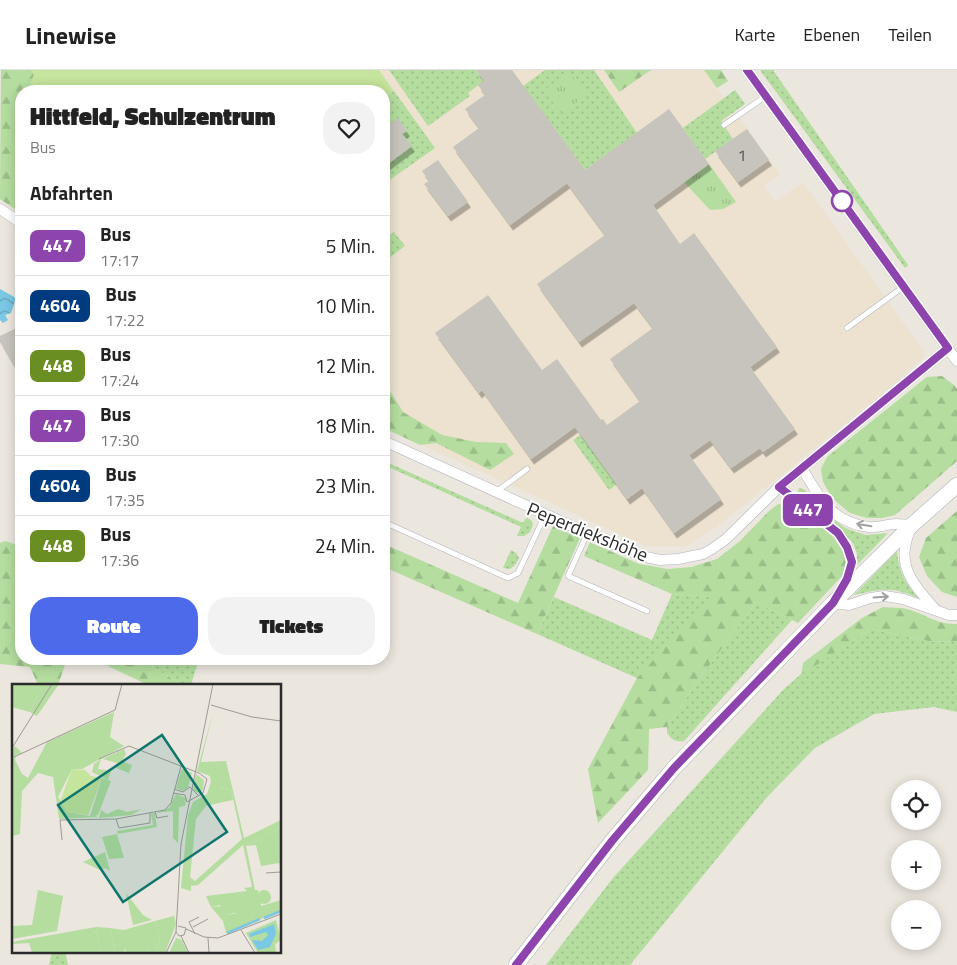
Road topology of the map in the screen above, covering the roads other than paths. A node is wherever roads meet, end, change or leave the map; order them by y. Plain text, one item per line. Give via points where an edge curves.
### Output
1 (747, 70) edge
2 (766, 96) junction
3 (724, 125) dead end
4 (0, 209) edge
5 (15, 219) edge
6 (903, 286) junction
7 (847, 328) dead end
8 (948, 348) junction
9 (957, 361) edge
10 (390, 444) edge
11 (802, 468) junction
12 (527, 469) dead end
13 (957, 485) edge
14 (779, 487) junction
15 (496, 492) junction
16 (545, 514) junction
17 (390, 525) edge
18 (912, 525) junction
19 (588, 533) junction
20 (833, 603) junction
21 (935, 610) junction
22 (647, 611) dead end
23 (957, 615) edge
24 (516, 965) edge

1 - 2 street
2 - 3 lane
2 - 6 street
4 - 5 street
6 - 7 lane
6 - 8 street
8 - 9 street
8 - 11 street, Peperdiekshöhe
10 - 15 street, Peperdiekshöhe
11 - 14 street, Peperdiekshöhe
18 -> 11 street via 868,527 847,522 824,503
12 - 15 lane
13 - 18 main road
14 - 19 street, Peperdiekshöhe via 726,539 703,554 660,560 641,556
14 - 20 street via 838,533 847,547 852,562 847,579
15 - 16 street, Peperdiekshöhe
16 - 17 lane via 518,573 508,578
16 - 19 street, Peperdiekshöhe
18 - 20 main road
18 - 21 street via 905,548 905,564 908,574
19 - 22 lane via 568,576
20 -> 21 street via 849,605 885,596
20 - 24 main road via 674,768 612,841
21 - 23 street via 949,616

